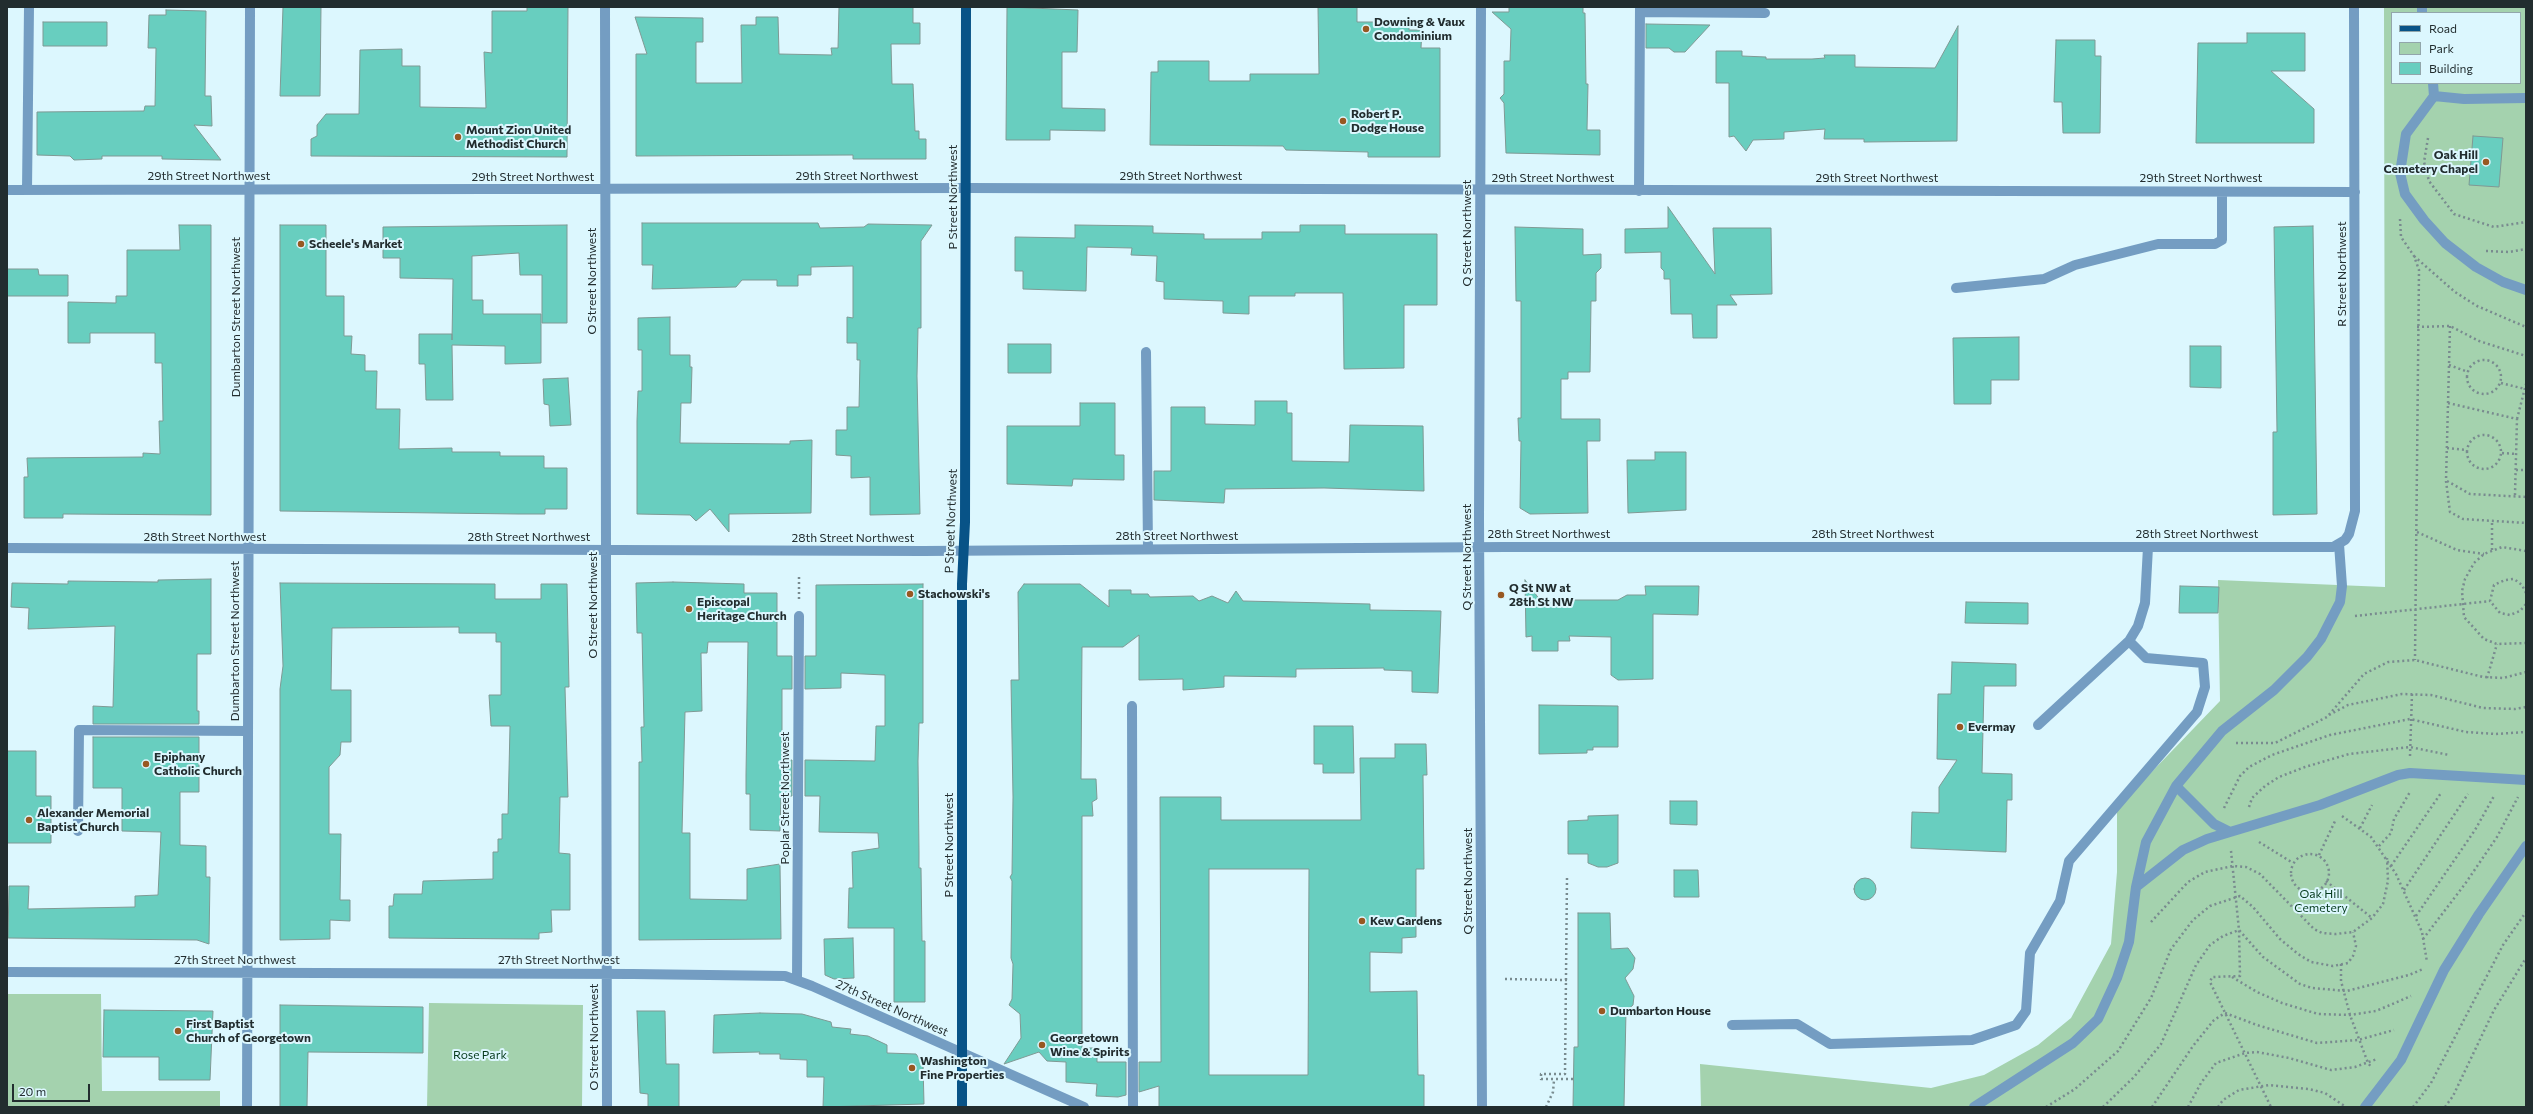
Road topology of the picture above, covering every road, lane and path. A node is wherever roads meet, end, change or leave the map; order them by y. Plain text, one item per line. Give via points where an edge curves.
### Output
1 (29, 7) edge
2 (250, 7) edge
3 (605, 7) edge
4 (966, 7) edge
5 (1481, 7) edge
6 (2354, 7) edge
7 (1640, 10) edge
8 (1765, 13) dead end
9 (2433, 84) edge
10 (2434, 96) junction
11 (2526, 98) edge
12 (2430, 135) dead end
13 (966, 188) junction
14 (7, 190) edge
15 (27, 190) junction
16 (249, 190) junction
17 (605, 190) junction
18 (1480, 190) junction
19 (1640, 191) junction
20 (2222, 192) junction
21 (2355, 192) junction
22 (2405, 194) junction
23 (2526, 222) edge
24 (2526, 249) edge
25 (2456, 251) junction
26 (2414, 256) junction
27 (1956, 288) dead end
28 (2526, 290) edge
29 (2450, 326) junction
30 (2418, 327) junction
31 (2526, 327) edge
32 (1146, 352) dead end
33 (2526, 356) edge
34 (2449, 365) junction
35 (2468, 372) junction
36 (2502, 383) junction
37 (2526, 384) edge
38 (2525, 390) junction
39 (2448, 403) junction
40 (2517, 419) junction
41 (2447, 448) junction
42 (2467, 450) junction
43 (2502, 453) junction
44 (2516, 454) junction
45 (2516, 470) junction
46 (2526, 470) edge
47 (2446, 481) junction
48 (2515, 495) junction
49 (2526, 496) edge
50 (2492, 521) junction
51 (2526, 523) edge
52 (2417, 532) junction
53 (2342, 542) junction
54 (2148, 547) junction
55 (7, 548) edge
56 (1480, 548) junction
57 (1148, 549) junction
58 (248, 550) junction
59 (606, 550) junction
60 (964, 550) junction
61 (2492, 550) junction
62 (2526, 551) edge
63 (2484, 554) junction
64 (799, 574) dead end
65 (800, 586) dead end
66 (2526, 593) edge
67 (2490, 601) junction
68 (2462, 604) junction
69 (2526, 604) edge
70 (2416, 609) junction
71 (799, 616) dead end
72 (2332, 618) junction
73 (2129, 641) junction
74 (2526, 643) edge
75 (2497, 644) junction
76 (2415, 660) junction
77 (2526, 672) edge
78 (2487, 678) junction
79 (2412, 694) junction
80 (1132, 706) dead end
81 (2526, 707) edge
82 (2327, 716) junction
83 (2410, 719) junction
84 (2038, 725) dead end
85 (2222, 731) junction
86 (248, 732) junction
87 (2526, 732) edge
88 (2413, 772) junction
89 (2452, 774) junction
90 (2477, 777) junction
91 (2503, 780) junction
92 (2526, 780) edge
93 (2176, 786) junction
94 (2214, 824) junction
95 (78, 831) dead end
96 (2234, 831) junction
97 (2379, 846) junction
98 (2526, 846) edge
99 (2319, 854) junction
100 (2387, 858) junction
101 (2294, 863) junction
102 (2233, 866) junction
103 (2391, 866) junction
104 (1567, 878) dead end
105 (2326, 881) junction
106 (2136, 887) junction
107 (2404, 890) junction
108 (2236, 896) junction
109 (2526, 912) edge
110 (2416, 916) junction
111 (2372, 918) junction
112 (2239, 930) junction
113 (2354, 932) junction
114 (2423, 938) junction
115 (2129, 942) junction
116 (2526, 958) edge
117 (2341, 964) junction
118 (2428, 967) junction
119 (7, 972) edge
120 (248, 973) junction
121 (607, 974) junction
122 (2232, 977) junction
123 (1505, 979) dead end
124 (797, 980) junction
125 (1567, 980) junction
126 (2343, 991) junction
127 (2427, 991) junction
128 (2428, 1002) junction
129 (2225, 1013) junction
130 (2350, 1015) junction
131 (2418, 1024) junction
132 (1732, 1025) dead end
133 (2358, 1040) junction
134 (2407, 1050) junction
135 (2245, 1053) junction
136 (962, 1054) junction
137 (2368, 1063) junction
138 (1554, 1079) junction
139 (1574, 1079) dead end
140 (2385, 1081) junction
141 (2261, 1086) junction
142 (247, 1107) edge
143 (607, 1107) edge
144 (962, 1107) edge
145 (1084, 1107) edge
146 (1133, 1107) edge
147 (1482, 1107) edge
148 (1546, 1107) edge
149 (1974, 1107) edge
150 (2046, 1107) edge
151 (2103, 1107) edge
152 (2152, 1107) edge
153 (2188, 1107) edge
154 (2218, 1107) edge
155 (2271, 1107) edge
156 (2346, 1107) edge
157 (2365, 1107) edge
158 (2413, 1107) edge
159 (2445, 1107) edge

1 - 15 street
2 - 16 street, Dumbarton Street Northwest
3 - 17 street, O Street Northwest
4 - 13 main road, P Street Northwest
5 - 18 street, Q Street Northwest
6 - 21 street, R Street Northwest
7 - 8 street
7 - 19 street
9 - 10 street
10 - 11 street via 2464,99
10 - 22 street via 2406,134 2400,173
12 - 23 path via 2426,141 2424,162 2429,181 2454,214 2494,227
13 - 17 street, 29th Street Northwest
13 - 18 street, 29th Street Northwest
13 - 60 main road, P Street Northwest
14 - 15 street, 29th Street Northwest
15 - 16 street, 29th Street Northwest
16 - 17 street, 29th Street Northwest
16 - 58 street, Dumbarton Street Northwest
17 - 59 street, O Street Northwest
18 - 19 street, 29th Street Northwest
18 - 56 street, Q Street Northwest
19 - 20 street, 29th Street Northwest
20 - 21 street, 29th Street Northwest
20 - 27 street via 2222,240 2215,244 2158,244 2075,266 2044,279
21 - 53 street, R Street Northwest via 2355,511 2352,528
22 - 25 street via 2424,220
22 - 26 path via 2400,209 2401,237
24 - 25 path via 2509,252
25 - 28 street via 2476,267 2503,282
26 - 30 path via 2418,270
26 - 31 path via 2455,292 2477,306
29 - 30 path
29 - 33 path via 2479,341
29 - 34 path
30 - 52 path
32 - 57 street
34 - 35 path
34 - 39 path
35 - 36 path via 2467,381 2474,390 2481,393 2498,390
35 - 36 path via 2469,367 2475,363 2482,360 2491,361 2498,367
36 - 38 path
37 - 38 path
38 - 40 path
39 - 40 path
39 - 41 path
40 - 44 path
41 - 42 path
41 - 47 path
42 - 43 path via 2475,438 2488,435 2498,442
42 - 43 path via 2471,463 2485,468 2494,467
43 - 44 path
44 - 45 path
45 - 46 path
45 - 48 path
47 - 48 path via 2470,494
47 - 50 path via 2450,512 2463,520
48 - 49 path
50 - 51 path
50 - 61 path
52 - 63 path via 2457,550
52 - 70 path
53 - 54 street, 28th Street Northwest via 2323,548
53 - 72 street via 2340,602
54 - 56 street, 28th Street Northwest
54 - 73 street via 2145,603 2138,626
55 - 58 street, 28th Street Northwest
56 - 57 street, 28th Street Northwest
56 - 147 street, Q Street Northwest
57 - 60 street, 28th Street Northwest
58 - 59 street, 28th Street Northwest
58 - 86 street, Dumbarton Street Northwest
59 - 60 street, 28th Street Northwest
59 - 121 street, O Street Northwest
60 - 136 main road, P Street Northwest
61 - 62 path via 2513,548
61 - 63 path
63 - 68 path via 2465,579
64 - 65 path
66 - 67 path via 2522,585 2514,579 2505,580 2494,585
67 - 68 path
67 - 69 path via 2500,613 2510,615 2520,611
68 - 70 path
68 - 75 path via 2464,617 2470,625 2484,640
70 - 72 path
70 - 76 path
71 - 124 street, Poplar Street Northwest
72 - 85 street via 2321,639 2307,657 2274,690
73 - 84 street
73 - 132 street via 2146,658 2203,662 2205,688 2197,712 2069,861 2060,901 2030,953 2026,1011 2016,1025 1972,1040 1830,1044 1796,1024
74 - 75 path
75 - 78 path
76 - 78 path
76 - 82 path via 2388,662 2373,668 2364,674
77 - 78 path via 2503,678
79 - 81 path via 2431,695 2483,708
79 - 82 path via 2348,706
79 - 83 path
80 - 146 street
82 - 85 path via 2275,743 2232,742
83 - 87 path via 2466,732
83 - 88 path
83 - 94 path via 2330,736 2272,755 2249,767 2240,776
85 - 93 street
86 - 95 street via 79,730
86 - 120 street, Dumbarton Street Northwest
88 - 89 street
88 - 96 street via 2398,775 2320,805
88 - 97 path via 2415,779 2394,819 2391,832
89 - 90 street
89 - 103 path
90 - 91 street
90 - 107 path via 2464,802
91 - 92 street
91 - 110 path via 2475,830
92 - 114 path via 2497,837 2461,890
93 - 94 street
93 - 106 street via 2146,842
94 - 96 street
96 - 101 path
96 - 102 path
96 - 106 street via 2183,850
97 - 99 path via 2352,822 2338,814
97 - 100 path
98 - 128 street via 2479,914 2444,970
99 - 101 path via 2304,855
99 - 105 path via 2329,866
100 - 103 path
100 - 111 path via 2386,893 2383,904
101 - 105 path via 2291,878 2299,889 2311,892
102 - 108 path
102 - 113 path via 2246,867 2260,874 2314,929 2322,933
102 - 115 path via 2205,872 2188,882 2158,912 2142,936
103 - 107 path
104 - 125 path
105 - 111 path
106 - 115 street
107 - 110 path
108 - 112 path
108 - 117 path via 2240,896 2253,907 2280,939 2298,954 2311,962 2334,966
108 - 150 path via 2210,906 2193,920 2171,949 2151,998 2118,1051 2075,1089
109 - 158 path via 2503,945 2431,1082
110 - 114 path
111 - 113 path
112 - 122 path via 2240,976
112 - 126 path via 2263,957 2300,984 2312,988
112 - 151 path via 2210,945 2196,965 2161,1044 2134,1077
113 - 117 path via 2354,956 2348,963
114 - 118 path
115 - 149 street via 2117,978 2098,1019 2073,1043
116 - 159 path via 2494,1010 2453,1096
117 - 126 path
118 - 126 path via 2384,983
118 - 127 path
119 - 120 street, 27th Street Northwest
120 - 121 street, 27th Street Northwest
120 - 142 street, Dumbarton Street Northwest
121 - 124 street, 27th Street Northwest via 770,975
121 - 143 street, O Street Northwest
122 - 129 path via 2212,977 2210,982
122 - 130 path via 2282,1003 2318,1014
123 - 125 path
124 - 136 street, 27th Street Northwest
125 - 138 path via 1565,1074 1541,1074 1541,1079
126 - 130 path
127 - 128 path
127 - 130 path via 2376,1011
128 - 131 street
129 - 133 path via 2317,1043
129 - 135 path
129 - 152 path via 2214,1020 2193,1046
130 - 133 path
131 - 133 path
131 - 134 street
133 - 137 path
134 - 137 path
134 - 140 street
135 - 137 path via 2256,1052 2289,1058 2331,1070
135 - 141 path
135 - 153 path via 2216,1063
136 - 144 main road, P Street Northwest
136 - 145 street, 27th Street Northwest
137 - 140 path
138 - 139 path
138 - 148 path via 1553,1092
140 - 157 street
141 - 154 path via 2239,1090 2223,1100
141 - 155 path
141 - 156 path via 2282,1085 2309,1089 2325,1094

